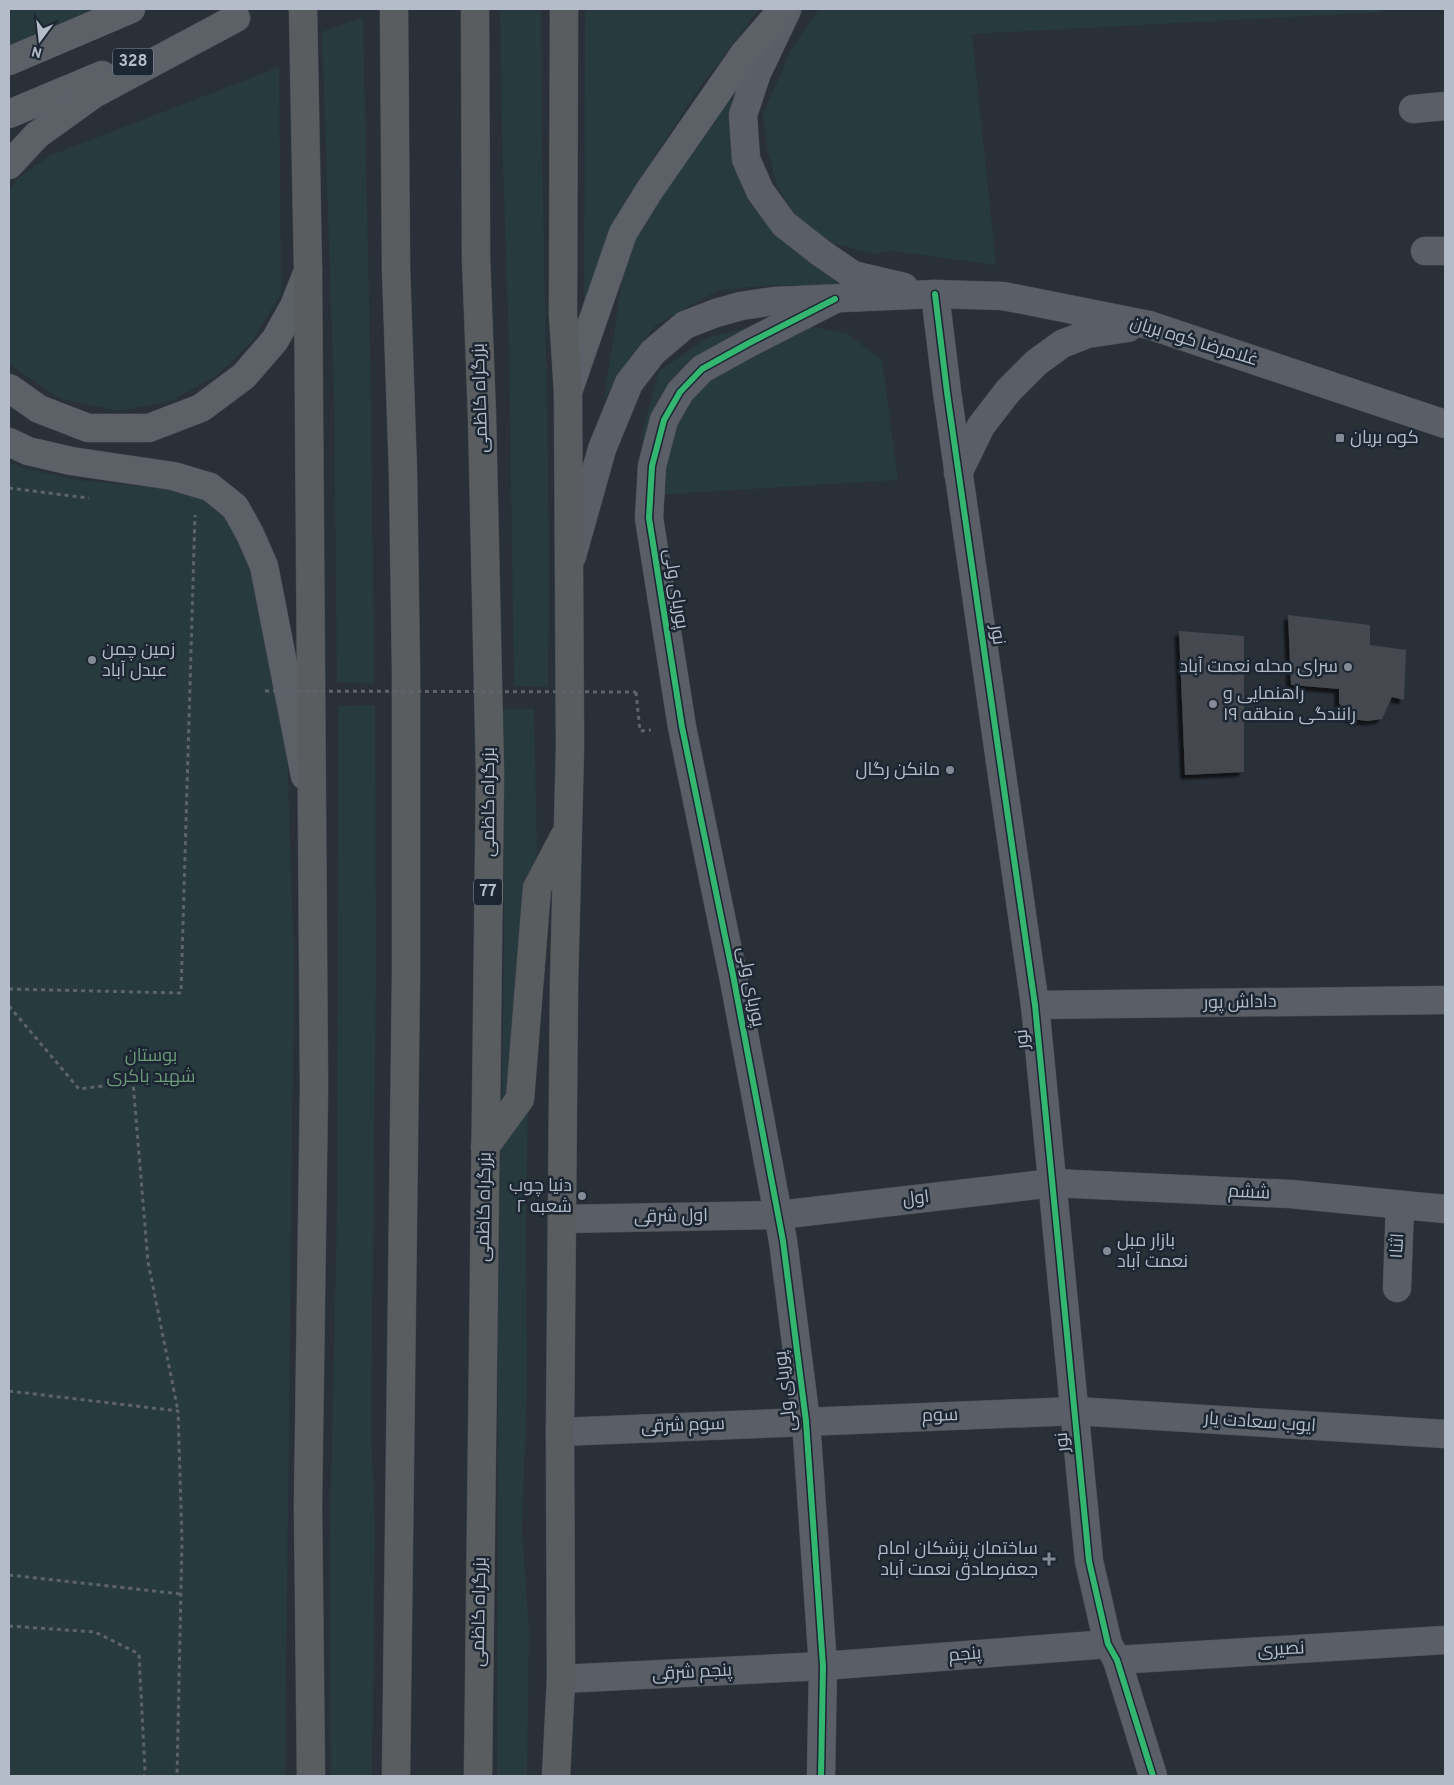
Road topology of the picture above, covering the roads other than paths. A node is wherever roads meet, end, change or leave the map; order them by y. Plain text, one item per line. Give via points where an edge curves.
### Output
1 (131, 9) edge
2 (303, 9) edge
3 (394, 9) edge
4 (475, 9) edge
5 (564, 9) edge
6 (784, 9) edge
7 (788, 9) edge
8 (250, 12) edge
9 (9, 61) edge
10 (1445, 106) edge
11 (1413, 109) dead end
12 (9, 114) edge
13 (9, 165) edge
14 (308, 271) junction
15 (935, 294) junction
16 (835, 299) junction
17 (1149, 325) junction
18 (9, 388) edge
19 (568, 392) junction
20 (1445, 424) edge
21 (9, 442) edge
22 (958, 473) junction
23 (569, 569) junction
24 (312, 816) junction
25 (568, 829) junction
26 (1445, 1000) edge
27 (1035, 1005) junction
28 (485, 1147) junction
29 (1052, 1183) junction
30 (1400, 1205) junction
31 (1445, 1210) edge
32 (779, 1215) junction
33 (562, 1219) junction
34 (1397, 1288) dead end
35 (1074, 1411) junction
36 (806, 1421) junction
37 (560, 1432) junction
38 (1445, 1434) edge
39 (1445, 1640) edge
40 (1112, 1652) junction
41 (823, 1666) junction
42 (561, 1679) junction
43 (311, 1776) edge
44 (396, 1776) edge
45 (478, 1776) edge
46 (556, 1776) edge
47 (821, 1776) edge
48 (1153, 1776) edge

1 - 9 main road
2 - 14 highway
3 - 44 highway via 396,268 403,482 406,946
4 - 28 highway, بزرگراه کاظمی / 77 via 476,258 490,774
5 - 19 highway via 563,314
6 - 19 main road via 744,54 648,191 623,233
7 - 15 street via 757,73 743,115 746,159 760,191 784,224 853,275
8 - 12 main road, 328
8 - 13 main road via 94,94 37,134
10 - 11 street
14 - 18 main road via 275,340 244,376 201,408 149,428 88,428 38,409
14 - 24 highway
15 - 16 street
15 - 17 street, غلامرضا کوه بریان via 1003,296
15 - 22 street, نور
16 - 23 street via 774,302 716,313 685,325 653,352 629,383 602,449
16 - 32 street, پوریای ولی via 702,370 680,392 664,420 652,466 649,518 682,727
17 - 20 street, غلامرضا کوه بریان
17 - 22 street via 1087,334 1062,344 1038,362 1008,391 981,426
19 - 23 highway
21 - 24 main road via 28,451 72,461 173,476 210,487 235,507 264,566
22 - 27 street, نور
23 - 25 highway
24 - 43 highway via 314,1089 308,1505
25 - 28 highway via 537,888 520,1099
25 - 33 highway
26 - 27 street, داداش پور
27 - 29 street, نور
28 - 45 highway, بزرگراه کاظمی / 77
29 - 30 street, ششم via 1290,1194
29 - 32 street, اول
29 - 35 street, نور
30 - 31 street, ششم
30 - 34 street, اثنا۱
32 - 33 street, اول شرقی
32 - 36 street, پوریای ولی
33 - 37 highway
35 - 36 street, سوم
35 - 38 street, ایوب سعادت یار
35 - 40 street, نور via 1089,1561
36 - 37 street, سوم شرقی
36 - 41 street, پوریای ولی
37 - 42 highway
39 - 40 street, نصیری
40 - 41 street, پنجم
40 - 48 street, نور
41 - 42 street, پنجم شرقی
41 - 47 street, پوریای ولی
42 - 46 highway

